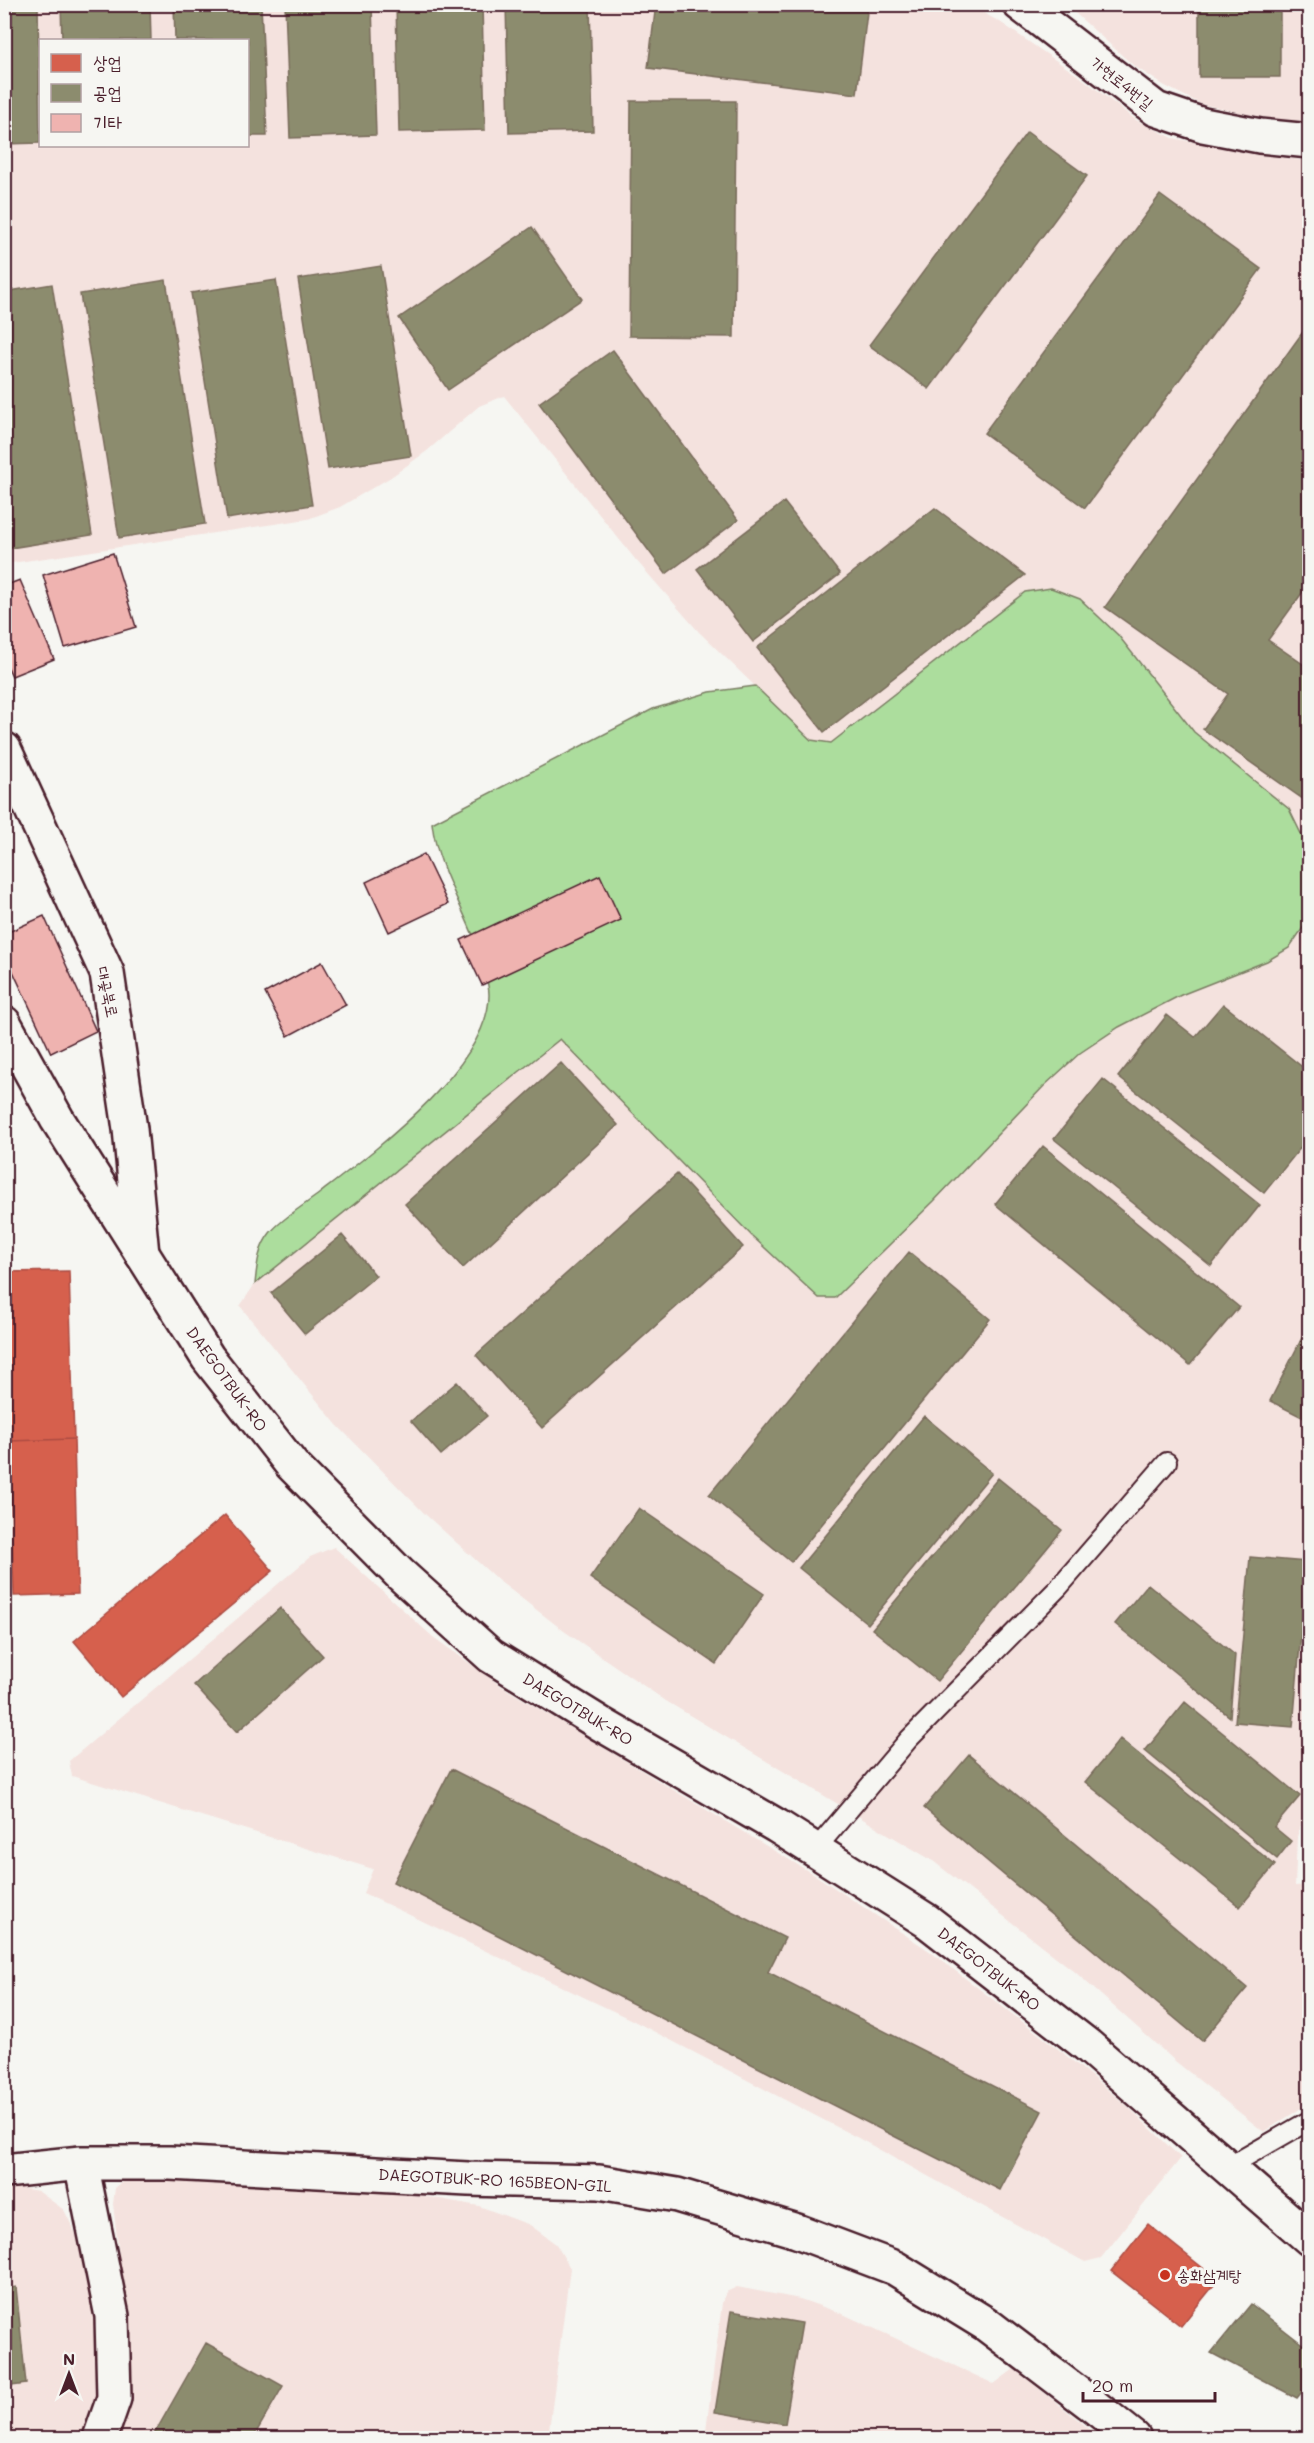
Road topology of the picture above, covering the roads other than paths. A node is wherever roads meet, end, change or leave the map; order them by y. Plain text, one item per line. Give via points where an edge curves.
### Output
1 (1020, 4) edge
2 (1310, 141) edge
3 (4, 749) edge
4 (4, 1023) edge
5 (142, 1254) junction
6 (1167, 1462) dead end
7 (815, 1851) junction
8 (1310, 2120) edge
9 (81, 2163) junction
10 (1228, 2167) junction
11 (4, 2171) edge
12 (1310, 2239) edge
13 (100, 2439) edge
14 (1134, 2439) edge

1 - 2 street, 가현로4번길 via 1156,109 1226,129
3 - 5 street, 대곶북로 via 107,973
4 - 5 street, DAEGOTBUK-RO via 57,1119
5 - 7 street, DAEGOTBUK-RO via 208,1358 292,1465 400,1574 483,1648 601,1724
6 - 7 lane via 1058,1588 909,1739
7 - 10 street, DAEGOTBUK-RO via 927,1921 1087,2045
8 - 10 lane
9 - 11 street, DAEGOTBUK-RO 165BEON-GIL
9 - 13 street via 112,2316 114,2398
9 - 14 street, DAEGOTBUK-RO 165BEON-GIL via 170,2163 599,2182 677,2196 798,2230 895,2268 986,2324
10 - 12 street, DAEGOTBUK-RO

